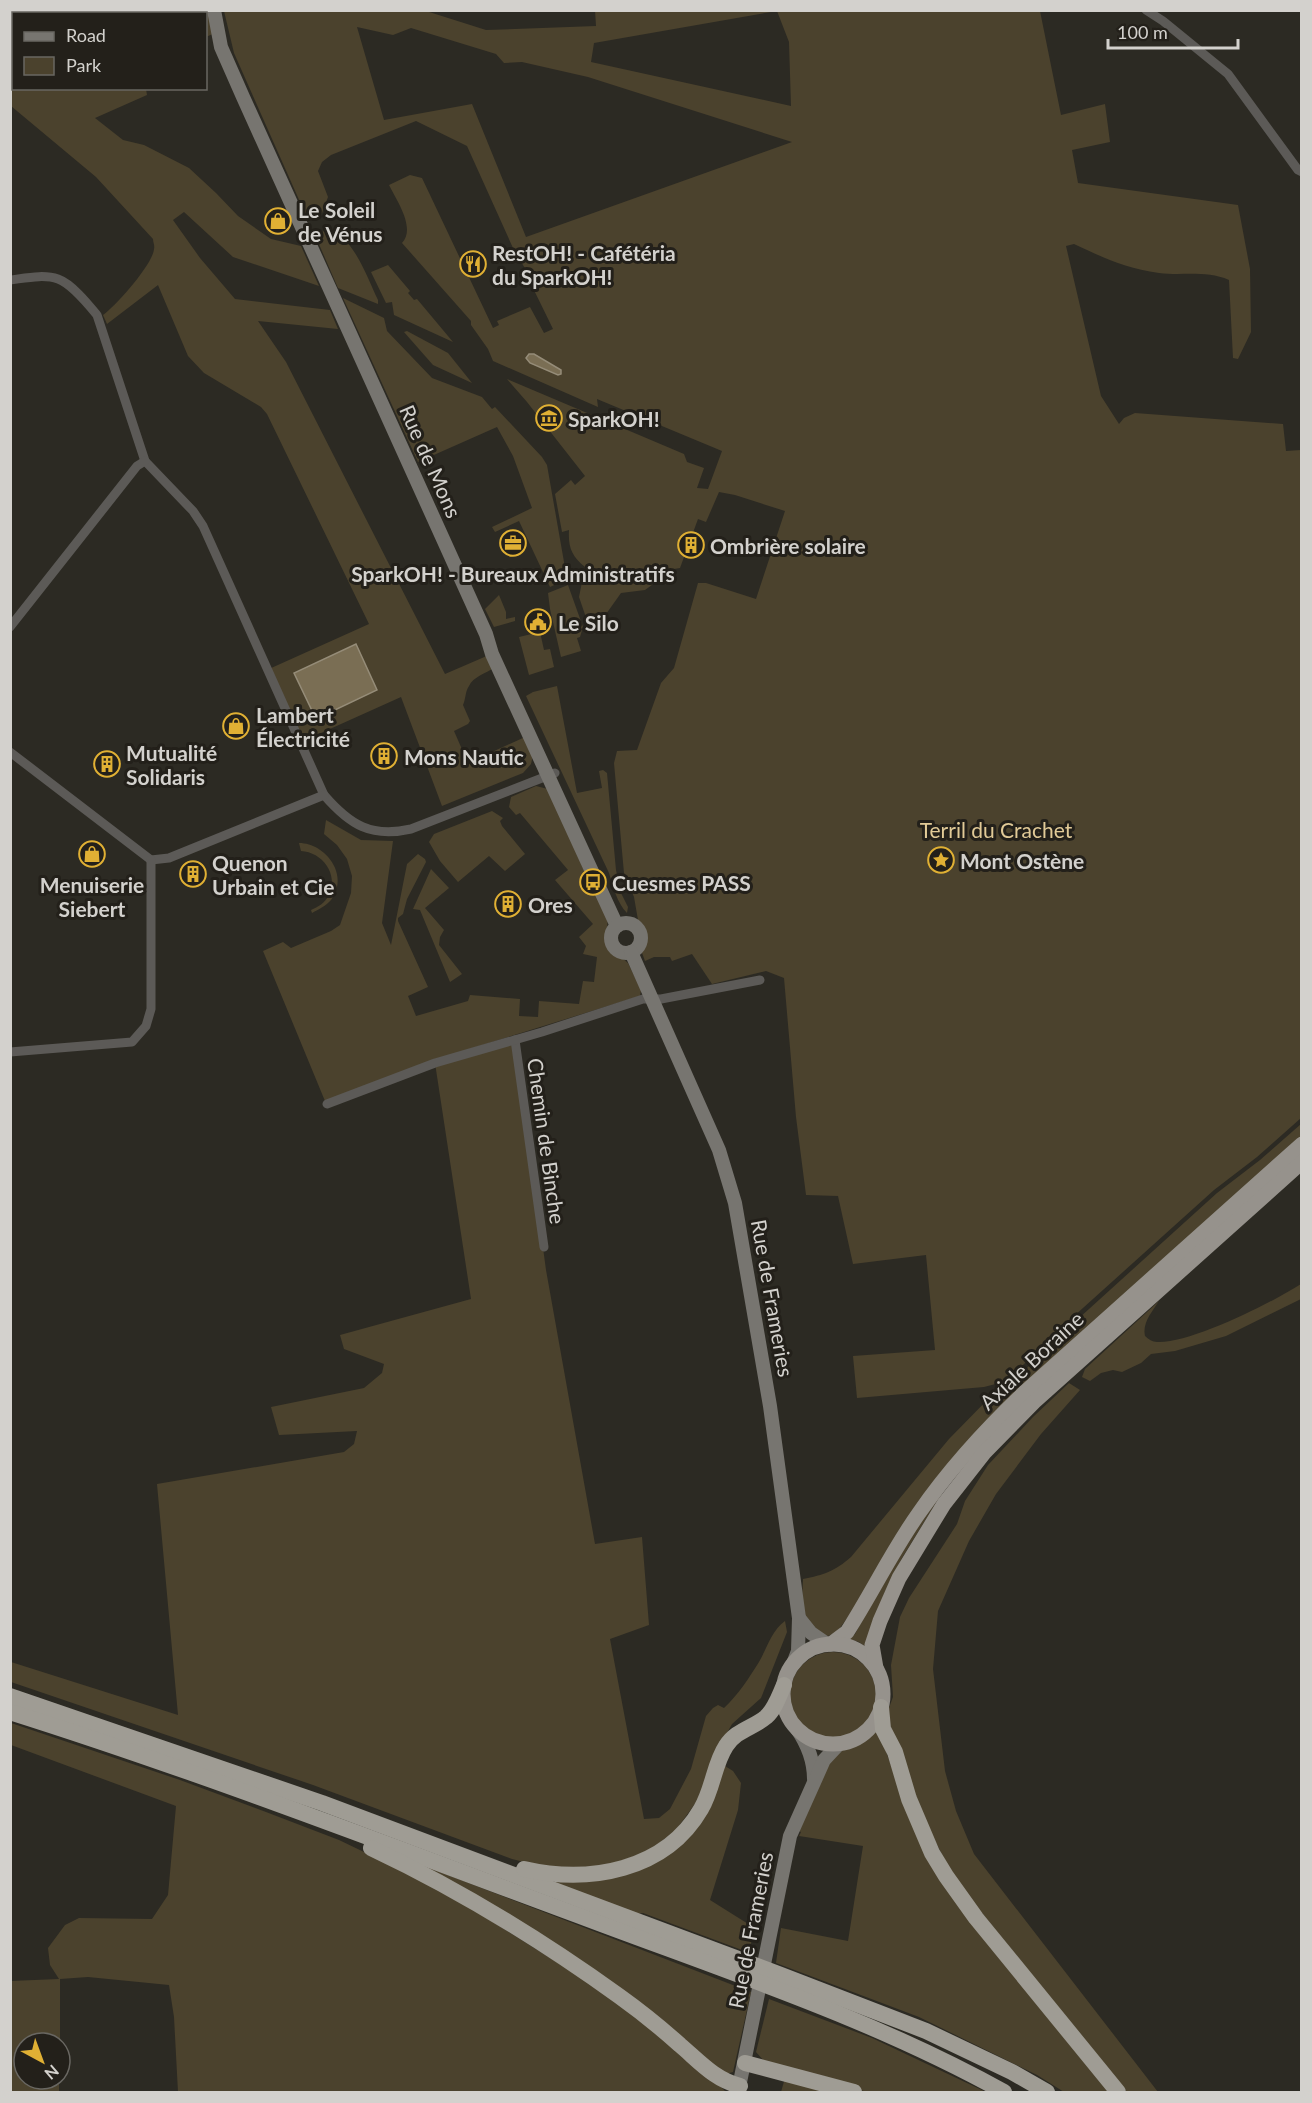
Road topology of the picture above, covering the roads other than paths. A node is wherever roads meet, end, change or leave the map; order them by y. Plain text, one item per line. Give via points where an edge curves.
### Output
1 (214, 10) edge
2 (1146, 10) edge
3 (1302, 172) edge
4 (10, 280) edge
5 (144, 460) junction
6 (10, 627) edge
7 (10, 752) edge
8 (551, 775) junction
9 (324, 795) junction
10 (151, 860) junction
11 (621, 924) junction
12 (631, 952) junction
13 (760, 980) dead end
14 (652, 999) junction
15 (515, 1040) junction
16 (10, 1052) edge
17 (327, 1104) dead end
18 (1302, 1144) edge
19 (1302, 1162) edge
20 (544, 1247) dead end
21 (799, 1618) junction
22 (829, 1644) junction
23 (793, 1664) junction
24 (876, 1668) junction
25 (783, 1685) junction
26 (10, 1696) edge
27 (881, 1707) junction
28 (10, 1712) edge
29 (797, 1729) junction
30 (839, 1744) junction
31 (814, 1779) junction
32 (316, 1817) junction
33 (489, 1865) junction
34 (737, 1967) junction
35 (779, 1983) junction
36 (745, 2062) junction
37 (739, 2089) edge
38 (854, 2092) edge
39 (1004, 2092) edge
40 (1047, 2092) edge
41 (1118, 2092) edge

1 - 8 main road, Rue de Mons via 225,57 492,654
2 - 3 street via 1228,74
4 - 5 street via 60,280 84,298 97,315
5 - 6 street
5 - 9 street via 193,511 210,539
7 - 10 street
8 - 9 street via 394,832 376,832 360,826
8 - 11 main road, Rue de Mons
9 - 10 street via 169,858
10 - 16 street via 151,1009 146,1026 132,1042
11 - 12 main road via 635,926 640,935 638,946
11 - 12 main road via 610,938 613,946
12 - 14 main road
13 - 14 street, Chemin de Binche
14 - 15 street, Chemin de Binche
14 - 21 main road, Rue de Frameries via 719,1150 735,1203 770,1406
15 - 17 street, Chemin de Binche via 435,1063
15 - 20 street, Chemin de Binche
18 - 22 highway, Axiale Boraine via 990,1427 917,1515 847,1632
19 - 24 highway, Axiale Boraine via 1034,1402 984,1453 944,1504 899,1578 872,1646
21 - 22 main road via 811,1633
21 - 23 main road, Rue de Frameries via 798,1651
22 - 23 highway via 808,1651
22 - 24 highway via 861,1653
23 - 25 highway
24 - 27 highway via 882,1687
25 - 29 highway via 785,1709
25 - 33 highway via 767,1717 730,1739 712,1786 687,1829 651,1857 613,1871 584,1875 543,1874
26 - 33 highway via 226,1769
27 - 30 highway via 866,1732
27 - 41 highway via 883,1729 895,1752 919,1827 936,1861 959,1897
28 - 32 highway
29 - 30 highway via 820,1743
29 - 31 main road via 809,1748
30 - 31 main road, Rue de Frameries
31 - 36 main road, Rue de Frameries via 790,1836
32 - 34 highway
32 - 37 highway via 331,1830 409,1866 533,1938 652,2021 720,2079
33 - 34 highway
34 - 35 highway
35 - 39 highway
35 - 40 highway via 926,2031
36 - 37 main road, Rue de Frameries
36 - 38 highway

